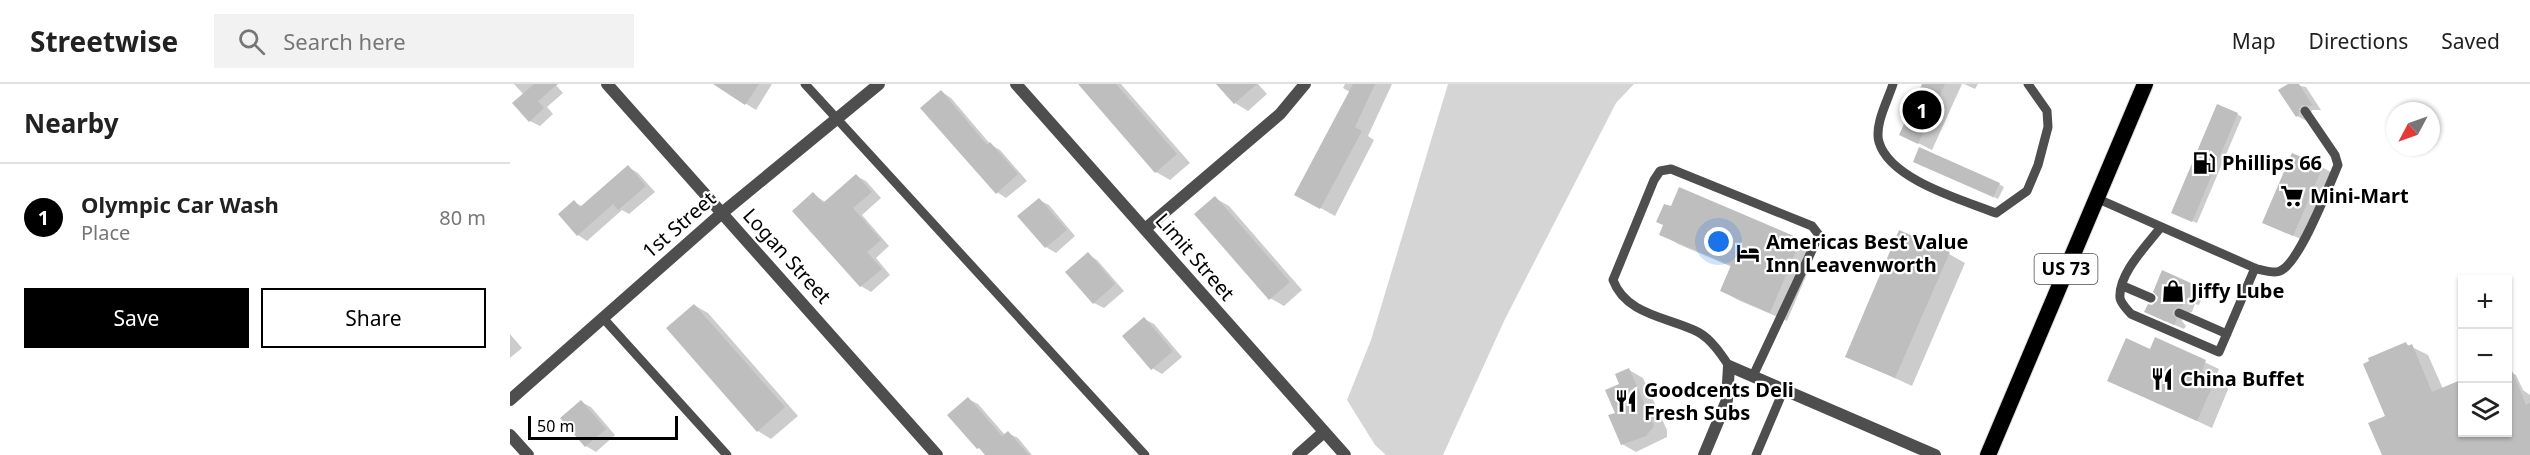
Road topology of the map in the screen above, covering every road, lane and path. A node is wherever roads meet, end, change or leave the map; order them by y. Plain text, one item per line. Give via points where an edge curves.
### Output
1 (607, 84) edge
2 (805, 84) edge
3 (879, 84) edge
4 (1016, 84) edge
5 (1305, 84) edge
6 (1893, 84) edge
7 (2028, 84) edge
8 (2145, 84) edge
9 (2305, 111) dead end
10 (837, 120) junction
11 (2096, 198) junction
12 (722, 213) junction
13 (2161, 227) junction
14 (1144, 229) junction
15 (2255, 268) junction
16 (2123, 285) junction
17 (2151, 298) dead end
18 (2179, 313) dead end
19 (603, 318) junction
20 (2227, 334) junction
21 (1729, 366) junction
22 (1753, 376) junction
23 (1784, 389) junction
24 (510, 400) edge
25 (1324, 432) junction
26 (510, 435) edge
27 (528, 455) edge
28 (727, 455) edge
29 (937, 455) edge
30 (1145, 455) edge
31 (1298, 455) edge
32 (1345, 455) edge
33 (1704, 455) edge
34 (1756, 455) edge
35 (1935, 455) edge
36 (1988, 455) edge

1 - 12 street, Logan Street
2 - 10 lane
3 - 10 street, 1st Street
4 - 14 street, Limit Street
5 - 14 street via 1280,114
6 - 7 lane via 1879,127 1879,143 1897,168 1916,181 1996,213 2026,190 2048,128 2047,111
8 - 11 highway, US 73
9 - 15 lane via 2338,165 2297,255 2278,272
10 - 12 street, 1st Street
10 - 30 lane
11 - 13 lane
11 - 36 highway, US 73
12 - 19 street, 1st Street
12 - 29 street, Logan Street
13 - 15 lane
13 - 16 lane via 2129,268
14 - 25 street, Limit Street
15 - 20 lane
16 - 17 lane
16 - 20 lane via 2120,297 2131,314 2219,352
18 - 20 lane
19 - 24 street, 1st Street
19 - 28 lane
21 - 22 street
21 - 22 lane via 1699,332 1637,308 1625,299 1613,280 1660,171 1671,169 1812,225 1819,235
21 - 33 street via 1727,400
22 - 23 street
23 - 34 lane
23 - 35 street
25 - 31 street
25 - 32 street, Limit Street
26 - 27 street

